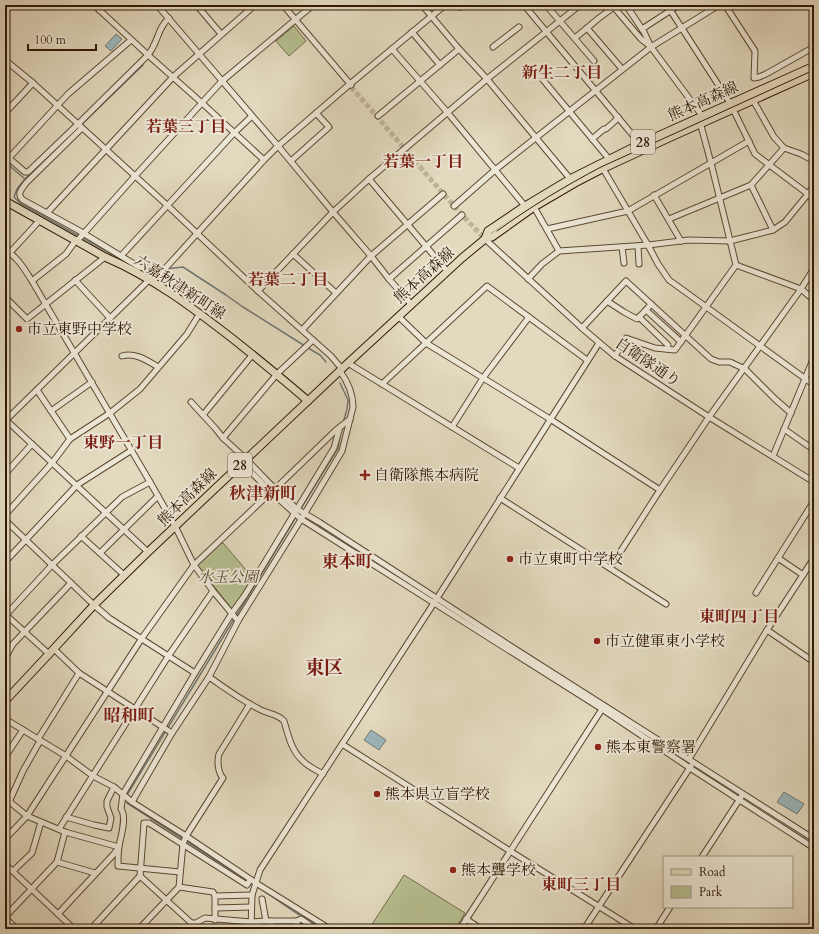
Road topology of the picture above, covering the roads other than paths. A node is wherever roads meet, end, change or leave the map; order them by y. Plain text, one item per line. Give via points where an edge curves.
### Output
1 (94, 5) edge
2 (105, 5) edge
3 (157, 5) edge
4 (202, 5) edge
5 (255, 5) edge
6 (283, 5) edge
7 (313, 5) edge
8 (422, 5) edge
9 (445, 5) edge
10 (524, 5) edge
11 (546, 5) edge
12 (580, 5) edge
13 (626, 5) edge
14 (667, 5) edge
15 (679, 5) edge
16 (719, 5) edge
17 (725, 5) edge
18 (613, 6) edge
19 (99, 10) junction
20 (670, 10) junction
21 (431, 16) junction
22 (168, 18) junction
23 (295, 20) junction
24 (560, 21) junction
25 (519, 27) dead end
26 (587, 28) junction
27 (682, 28) junction
28 (642, 29) junction
29 (412, 32) junction
30 (546, 32) junction
31 (221, 34) junction
32 (574, 38) junction
33 (132, 40) junction
34 (493, 47) dead end
35 (651, 47) junction
36 (814, 47) edge
37 (392, 49) junction
38 (459, 49) junction
39 (148, 55) junction
40 (199, 55) junction
41 (5, 60) edge
42 (594, 61) dead end
43 (440, 65) junction
44 (814, 66) edge
45 (534, 69) dead end
46 (622, 69) junction
47 (814, 73) edge
48 (173, 77) junction
49 (487, 79) junction
50 (222, 81) junction
51 (420, 82) junction
52 (33, 84) junction
53 (351, 85) junction
54 (596, 90) junction
55 (753, 100) junction
56 (202, 103) junction
57 (57, 106) junction
58 (731, 106) junction
59 (448, 112) junction
60 (568, 112) junction
61 (5, 113) edge
62 (316, 113) junction
63 (252, 116) junction
64 (378, 116) dead end
65 (618, 117) junction
66 (702, 119) junction
67 (80, 126) junction
68 (234, 133) junction
69 (536, 138) junction
70 (592, 139) junction
71 (749, 141) junction
72 (278, 146) junction
73 (643, 146) junction
74 (784, 148) junction
75 (106, 150) junction
76 (7, 157) edge
77 (609, 159) junction
78 (264, 160) junction
79 (290, 161) junction
80 (814, 161) edge
81 (711, 163) junction
82 (768, 165) junction
83 (601, 166) junction
84 (495, 170) junction
85 (135, 176) junction
86 (369, 179) junction
87 (572, 181) junction
88 (751, 185) junction
89 (814, 185) edge
90 (444, 194) dead end
91 (808, 194) junction
92 (654, 195) junction
93 (720, 199) junction
94 (814, 200) edge
95 (5, 201) edge
96 (168, 206) junction
97 (454, 206) dead end
98 (525, 206) junction
99 (534, 207) junction
100 (628, 211) junction
101 (333, 212) junction
102 (47, 213) junction
103 (462, 215) dead end
104 (669, 219) junction
105 (40, 220) junction
106 (407, 224) junction
107 (547, 229) junction
108 (773, 230) junction
109 (197, 233) junction
110 (80, 238) junction
111 (485, 239) junction
112 (681, 241) junction
113 (730, 241) junction
114 (648, 245) junction
115 (426, 246) junction
116 (638, 246) junction
117 (622, 247) junction
118 (7, 251) edge
119 (559, 251) junction
120 (293, 254) junction
121 (121, 256) junction
122 (371, 256) junction
123 (105, 257) junction
124 (5, 258) edge
125 (624, 263) dead end
126 (639, 264) dead end
127 (736, 265) junction
128 (814, 268) edge
129 (163, 271) junction
130 (447, 272) junction
131 (150, 279) junction
132 (389, 279) junction
133 (528, 279) junction
134 (75, 280) junction
135 (32, 281) junction
136 (801, 290) junction
137 (258, 291) junction
138 (336, 293) junction
139 (5, 297) edge
140 (814, 300) edge
141 (607, 301) junction
142 (46, 303) junction
143 (411, 304) junction
144 (651, 304) junction
145 (706, 307) junction
146 (646, 310) junction
147 (200, 313) junction
148 (398, 316) junction
149 (529, 317) junction
150 (639, 317) junction
151 (110, 318) junction
152 (582, 328) junction
153 (302, 330) junction
154 (685, 336) junction
155 (313, 340) junction
156 (681, 342) junction
157 (426, 343) junction
158 (599, 343) junction
159 (760, 346) junction
160 (667, 349) junction
161 (75, 352) junction
162 (252, 354) junction
163 (122, 356) dead end
164 (616, 356) junction
165 (814, 357) edge
166 (587, 360) junction
167 (348, 363) junction
168 (158, 367) junction
169 (745, 369) junction
170 (341, 370) junction
171 (277, 374) junction
172 (483, 378) junction
173 (805, 379) junction
174 (92, 382) junction
175 (382, 384) junction
176 (814, 385) edge
177 (37, 390) junction
178 (308, 400) junction
179 (191, 402) dead end
180 (51, 411) junction
181 (110, 413) junction
182 (791, 413) junction
183 (203, 415) junction
184 (709, 417) junction
185 (550, 419) junction
186 (5, 420) edge
187 (348, 420) junction
188 (340, 427) junction
189 (452, 427) junction
190 (784, 430) junction
191 (223, 438) junction
192 (70, 439) junction
193 (32, 444) junction
194 (132, 450) junction
195 (814, 450) edge
196 (773, 456) junction
197 (244, 461) junction
198 (52, 463) junction
199 (519, 468) junction
200 (5, 474) edge
201 (150, 482) junction
202 (814, 482) edge
203 (77, 485) junction
204 (273, 490) junction
205 (660, 490) junction
206 (158, 496) junction
207 (500, 498) junction
208 (814, 501) edge
209 (105, 512) junction
210 (300, 514) junction
211 (5, 515) edge
212 (5, 520) edge
213 (175, 526) junction
214 (124, 530) junction
215 (81, 536) junction
216 (26, 540) junction
217 (148, 552) junction
218 (100, 553) junction
219 (778, 558) junction
220 (814, 558) edge
221 (5, 562) edge
222 (52, 565) junction
223 (194, 565) junction
224 (610, 568) junction
225 (124, 575) junction
226 (803, 575) junction
227 (71, 583) junction
228 (213, 591) junction
229 (756, 593) dead end
230 (435, 601) junction
231 (666, 604) dead end
232 (94, 605) junction
233 (5, 615) edge
234 (235, 617) junction
235 (767, 630) junction
236 (24, 632) junction
237 (142, 638) junction
238 (52, 652) junction
239 (168, 656) junction
240 (5, 658) edge
241 (814, 662) edge
242 (79, 673) junction
243 (195, 673) junction
244 (209, 677) junction
245 (107, 691) junction
246 (5, 701) edge
247 (250, 704) junction
248 (603, 707) junction
249 (134, 708) junction
250 (5, 719) edge
251 (23, 730) junction
252 (167, 730) junction
253 (39, 740) junction
254 (342, 744) junction
255 (66, 756) junction
256 (5, 757) edge
257 (691, 760) junction
258 (690, 768) junction
259 (323, 774) junction
260 (93, 776) junction
261 (114, 787) junction
262 (123, 794) junction
263 (743, 794) junction
264 (7, 800) edge
265 (739, 800) junction
266 (132, 802) junction
267 (27, 816) junction
268 (66, 817) junction
269 (41, 822) junction
270 (59, 829) junction
271 (65, 832) junction
272 (186, 836) junction
273 (5, 839) edge
274 (814, 839) edge
275 (183, 844) junction
276 (119, 847) junction
277 (814, 848) edge
278 (510, 851) junction
279 (703, 856) edge
280 (57, 862) junction
281 (5, 864) edge
282 (140, 868) junction
283 (13, 871) junction
284 (180, 872) junction
285 (95, 873) junction
286 (140, 876) junction
287 (250, 880) junction
288 (256, 884) junction
289 (179, 887) junction
290 (32, 889) junction
291 (252, 895) junction
292 (215, 896) junction
293 (262, 899) dead end
294 (167, 900) junction
295 (599, 906) junction
296 (251, 907) junction
297 (215, 908) junction
298 (669, 908) edge
299 (58, 914) junction
300 (5, 918) edge
301 (466, 919) junction
302 (214, 920) junction
303 (268, 921) junction
304 (297, 921) junction
305 (251, 922) junction
306 (193, 926) edge
307 (17, 929) edge
308 (74, 929) edge
309 (91, 929) edge
310 (139, 929) edge
311 (251, 929) edge
312 (270, 929) edge
313 (298, 929) edge
314 (316, 929) edge
315 (330, 929) edge
316 (460, 929) edge
317 (481, 929) edge
318 (584, 929) edge
319 (635, 929) edge
320 (656, 929) edge

1 - 19 street
2 - 19 street
3 - 22 street
4 - 31 street via 199,8
5 - 31 street
6 - 23 street
7 - 23 street
8 - 21 street
9 - 21 street
10 - 30 street
11 - 24 street
12 - 24 street
13 - 28 street
14 - 20 street
15 - 20 street
16 - 27 street
17 - 36 street via 755,51 754,78
18 - 26 street
18 - 35 street
19 - 33 street
20 - 27 street
20 - 28 street
21 - 29 street
21 - 38 street
22 - 39 street
22 - 40 street
23 - 50 street
23 - 53 street
24 - 30 street
24 - 32 street
25 - 34 street
26 - 32 street
26 - 46 street
27 - 35 street
27 - 58 street
28 - 35 street
29 - 37 street
29 - 43 street
30 - 49 street
30 - 54 street
31 - 40 street
32 - 42 street
33 - 39 street
33 - 57 street
35 - 46 street
35 - 66 street
37 - 51 street
37 - 53 street
38 - 43 street
38 - 49 street
39 - 48 street
39 - 67 street
40 - 48 street
40 - 50 street
41 - 52 street
43 - 51 street
44 - 58 main road, 熊本高森線 / 28
45 - 60 street
46 - 54 street
47 - 55 main road, 熊本高森線 / 28
48 - 56 street
48 - 75 street
49 - 59 street
49 - 69 street
50 - 56 street
50 - 63 street
51 - 59 street
51 - 64 street
52 - 57 street
52 - 61 street
53 - 62 street
54 - 60 street
54 - 65 street
55 - 58 main road, 熊本高森線 / 28
55 - 74 street via 774,137
56 - 68 street
56 - 85 street
57 - 67 street
57 - 76 street
58 - 66 main road, 熊本高森線 / 28
58 - 71 street
59 - 84 street
59 - 86 street
60 - 69 street
60 - 70 street
62 - 72 street
62 - 79 street via 329,127
63 - 68 street
63 - 72 street
65 - 70 street
65 - 73 street
66 - 73 main road, 熊本高森線 / 28
66 - 81 street
67 - 75 street
67 - 76 street via 28,172
67 - 102 street via 26,183 19,194 20,198
68 - 78 street
68 - 96 street
69 - 84 street
69 - 87 street
70 - 77 street
71 - 81 street
71 - 82 street via 755,154
72 - 78 street
72 - 79 street
73 - 77 main road, 熊本高森線 / 28
73 - 83 main road, 熊本高森線 / 28
74 - 80 street
74 - 82 street
75 - 85 street
75 - 102 street
77 - 83 main road, 熊本高森線 / 28
78 - 109 street
79 - 101 street
81 - 92 street
81 - 93 street
82 - 88 street
82 - 91 street
83 - 87 main road, 熊本高森線 / 28
83 - 100 street
84 - 97 street
84 - 98 street
85 - 96 street
85 - 110 street
86 - 101 street
86 - 106 street
87 - 98 main road, 熊本高森線 / 28
87 - 99 main road, 熊本高森線 / 28
88 - 93 street
88 - 108 street
89 - 91 street
90 - 106 street
91 - 94 street
91 - 108 street via 785,222
92 - 100 street
92 - 104 street
93 - 104 street
93 - 113 street
95 - 105 main road, 六嘉秋津新町線
96 - 109 street
96 - 121 street
98 - 99 street
98 - 111 main road, 熊本高森線 / 28 via 488,232
99 - 107 street
99 - 111 main road, 熊本高森線 / 28 via 492,237
100 - 107 street
100 - 114 street
101 - 120 street
101 - 122 street
102 - 110 street via 78,230
103 - 115 street
104 - 112 street
105 - 110 main road, 六嘉秋津新町線
105 - 118 street
106 - 115 street
106 - 122 street
107 - 119 street
108 - 113 street
109 - 129 street
109 - 137 street
110 - 121 street
110 - 123 main road, 六嘉秋津新町線
110 - 135 street via 66,254
111 - 130 main road, 熊本高森線 / 28
111 - 133 street, 自衛隊通り
112 - 113 street
112 - 114 street
113 - 127 street
114 - 116 street
114 - 145 street via 669,280
115 - 130 street
115 - 132 street
116 - 117 street
116 - 126 street
117 - 119 street
117 - 125 street
118 - 124 street
118 - 135 street via 17,259
119 - 133 street
120 - 137 street
120 - 138 street
121 - 129 street via 139,267 158,267
122 - 132 street
122 - 138 street
123 - 131 main road, 六嘉秋津新町線
123 - 134 street
127 - 136 street
127 - 145 street
128 - 136 street
129 - 131 street
130 - 143 main road, 熊本高森線 / 28
131 - 147 main road, 六嘉秋津新町線
131 - 151 street
132 - 143 street
133 - 152 street, 自衛隊通り
134 - 142 street
134 - 151 street
135 - 142 street
136 - 140 street
136 - 159 street
137 - 153 street
138 - 153 street
139 - 142 street via 27,319
141 - 144 street via 626,281
141 - 150 street via 637,319
141 - 152 street
142 - 161 street
143 - 148 main road, 熊本高森線 / 28
144 - 146 street
144 - 154 street
145 - 154 street
145 - 159 street
146 - 150 street
146 - 156 street
147 - 162 main road, 六嘉秋津新町線
147 - 168 street via 187,334
148 - 157 street
148 - 167 main road, 熊本高森線 / 28
149 - 157 street via 487,286
149 - 166 street
149 - 172 street
150 - 160 street via 668,345
151 - 161 street
152 - 158 street, 自衛隊通り
153 - 155 street
154 - 156 street
154 - 169 street via 711,359 730,362
155 - 170 street via 331,356
155 - 171 street
156 - 160 street via 675,350
157 - 172 street
157 - 175 street
158 - 164 street, 自衛隊通り
158 - 166 street
159 - 169 street
159 - 173 street
160 - 164 street via 626,338
161 - 174 street
161 - 177 street
162 - 171 main road, 六嘉秋津新町線
162 - 183 street
163 - 168 street via 127,354 138,357
164 - 184 street, 自衛隊通り
165 - 173 street
166 - 185 street
167 - 170 main road, 熊本高森線 / 28
167 - 175 street
168 - 181 street via 140,389
169 - 182 street
169 - 184 street
170 - 178 main road, 熊本高森線 / 28
170 - 187 street via 352,396 353,407
171 - 178 main road, 六嘉秋津新町線
171 - 191 street
172 - 185 street
172 - 189 street
173 - 176 street
173 - 182 street
174 - 180 street
174 - 181 street
175 - 189 street
177 - 180 street
177 - 186 street
178 - 197 main road, 熊本高森線 / 28
179 - 183 street
180 - 192 street
181 - 192 street
181 - 194 street
182 - 190 street
183 - 191 street
184 - 196 street, 自衛隊通り
184 - 205 street
185 - 199 street
185 - 205 street
186 - 193 street
187 - 188 street
187 - 210 street via 342,451
188 - 204 street
188 - 210 street via 334,448
189 - 199 street
190 - 195 street
190 - 196 street
191 - 197 street
192 - 198 street
193 - 198 street
193 - 200 street
194 - 201 street
194 - 203 street
196 - 202 street, 自衛隊通り
197 - 204 street
197 - 213 main road, 熊本高森線 / 28
198 - 203 street
198 - 211 street
199 - 207 street
201 - 206 street
201 - 209 street via 122,497
203 - 209 street
203 - 216 street
204 - 210 street
204 - 223 street
205 - 224 street
206 - 213 street
206 - 214 street
207 - 224 street
207 - 230 street
208 - 219 street
209 - 214 street
209 - 215 street
210 - 230 street via 319,522
210 - 234 street
210 - 234 street via 245,595
212 - 216 street
213 - 217 main road, 熊本高森線 / 28
213 - 223 street
214 - 217 street
214 - 218 street
215 - 218 street
215 - 222 street
216 - 221 street
216 - 222 street
217 - 225 main road, 熊本高森線 / 28
218 - 225 street
219 - 226 street
219 - 229 street
220 - 226 street
222 - 227 street
222 - 233 street
223 - 228 street
223 - 237 street
224 - 231 street
225 - 232 main road, 熊本高森線 / 28
226 - 235 street
227 - 232 street
227 - 236 street
228 - 234 street
228 - 239 street
230 - 248 street
230 - 254 street
232 - 237 street via 109,618
232 - 238 main road, 熊本高森線 / 28
233 - 236 street
234 - 243 street
234 - 244 street
235 - 241 street
235 - 257 street
236 - 238 street
236 - 240 street
237 - 239 street
237 - 245 street
238 - 242 street
238 - 246 main road, 熊本高森線 / 28
239 - 243 street
239 - 249 street
242 - 245 street
242 - 253 street
243 - 252 street
244 - 247 street
244 - 252 street
245 - 249 street
245 - 255 street
247 - 259 street via 282,719 296,753 302,761
247 - 272 street via 219,754 220,775 223,778
248 - 257 street
248 - 258 street
248 - 278 street
249 - 252 street
249 - 260 street
250 - 251 street
251 - 253 street
251 - 256 street
252 - 262 street
252 - 266 street
253 - 255 street
253 - 264 street
254 - 259 street
254 - 278 street
255 - 260 street
255 - 267 street
257 - 258 street
257 - 263 street
258 - 265 street
258 - 295 street
259 - 288 street via 260,870
260 - 261 street
260 - 268 street
261 - 262 street
261 - 268 street via 107,801 111,818 109,828
262 - 266 street
262 - 276 street via 123,826
263 - 265 street
263 - 274 street
264 - 267 street
265 - 277 street
265 - 279 street
266 - 272 street
267 - 269 street
267 - 273 street
268 - 270 street
269 - 270 street
269 - 283 street via 32,853
270 - 271 street
271 - 276 street
271 - 280 street
272 - 275 street
272 - 287 street
275 - 282 street via 149,823 144,823
275 - 284 street
275 - 287 street via 246,885
276 - 282 street via 118,866
276 - 285 street
278 - 295 street
278 - 301 street
280 - 285 street
280 - 290 street
281 - 283 street
282 - 284 street
282 - 286 street
283 - 290 street
284 - 289 street
285 - 299 street
286 - 294 street
286 - 309 street
287 - 288 street
288 - 291 street
288 - 315 street
289 - 292 street via 213,892
289 - 294 street
290 - 299 street
290 - 300 street
291 - 292 street
291 - 296 street
292 - 297 street
293 - 303 street
294 - 306 street
294 - 310 street
295 - 318 street
295 - 319 street
296 - 297 street
296 - 305 street
297 - 302 street
298 - 320 street
299 - 308 street
300 - 307 street
301 - 316 street
301 - 317 street
302 - 305 street
302 - 306 street via 205,918
303 - 304 street
303 - 305 street
303 - 312 street
304 - 313 street
304 - 314 street via 301,919
305 - 311 street

